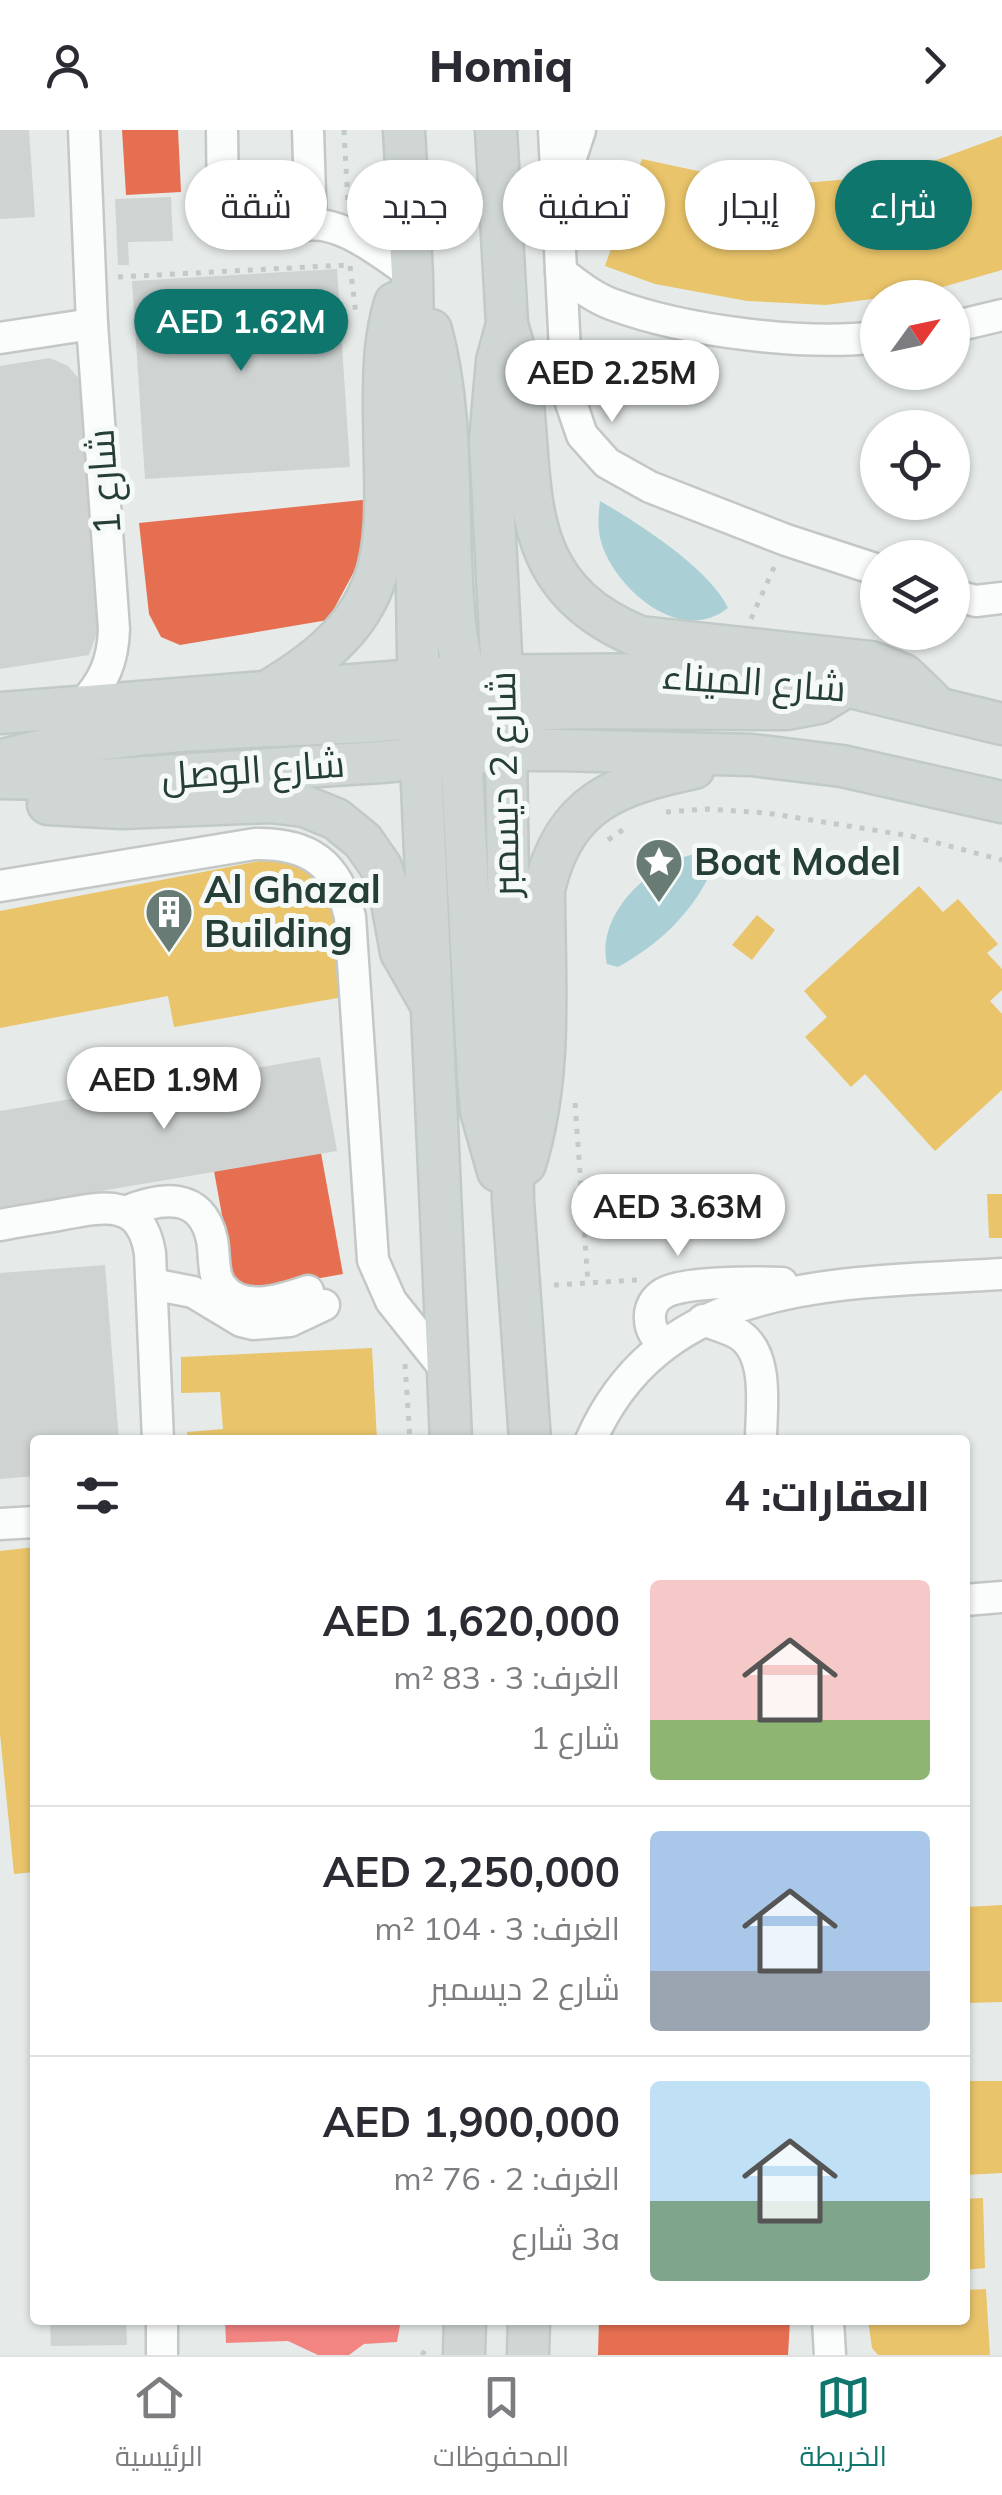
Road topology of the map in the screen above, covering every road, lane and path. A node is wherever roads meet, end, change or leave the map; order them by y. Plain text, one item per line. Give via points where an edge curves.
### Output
1 (84, 130) edge
2 (222, 130) edge
3 (308, 130) edge
4 (404, 130) edge
5 (496, 130) edge
6 (554, 130) edge
7 (580, 130) edge
8 (222, 160) edge
9 (309, 160) edge
10 (556, 160) edge
11 (570, 160) edge
12 (327, 228) edge
13 (561, 250) edge
14 (403, 268) junction
15 (562, 272) junction
16 (90, 278) junction
17 (1002, 315) edge
18 (970, 322) edge
19 (92, 324) junction
20 (507, 324) junction
21 (860, 337) edge
22 (0, 338) edge
23 (786, 540) junction
24 (860, 564) edge
25 (1002, 598) edge
26 (970, 599) edge
27 (500, 626) junction
28 (454, 628) junction
29 (738, 649) junction
30 (846, 686) junction
31 (268, 691) junction
32 (377, 702) junction
33 (82, 705) junction
34 (937, 708) junction
35 (556, 709) junction
36 (466, 711) junction
37 (0, 713) edge
38 (1002, 724) edge
39 (559, 750) junction
40 (752, 755) junction
41 (420, 759) junction
42 (0, 760) edge
43 (0, 778) edge
44 (0, 796) edge
45 (1002, 802) edge
46 (466, 808) junction
47 (422, 811) junction
48 (651, 816) dead end
49 (640, 821) dead end
50 (598, 850) dead end
51 (1002, 860) edge
52 (0, 886) edge
53 (434, 1007) junction
54 (574, 1091) dead end
55 (513, 1201) junction
56 (125, 1212) junction
57 (0, 1225) edge
58 (1002, 1274) edge
59 (588, 1283) junction
60 (152, 1284) junction
61 (824, 1286) junction
62 (518, 1287) junction
63 (678, 1289) junction
64 (401, 1314) junction
65 (703, 1320) junction
66 (664, 1345) junction
67 (450, 1376) junction
68 (158, 1435) edge
69 (410, 1435) edge
70 (451, 1435) edge
71 (530, 1435) edge
72 (594, 1435) edge
73 (762, 1435) edge
74 (30, 1522) edge
75 (0, 1524) edge
76 (1002, 1597) edge
77 (970, 1600) edge
78 (162, 2325) edge
79 (529, 2325) edge
80 (828, 2325) edge
81 (162, 2355) edge
82 (528, 2355) edge
83 (830, 2355) edge

1 - 16 street, شارع 1
2 - 8 street
3 - 9 street
4 - 14 main road, شارع 2 ديسمبر
5 - 20 main road, شارع 2 ديسمبر
6 - 10 street
7 - 11 street
12 - 14 street via 350,234
13 - 15 street
14 - 16 path
14 - 28 main road via 434,340 444,399
14 - 31 main road via 386,330 384,526 376,579 337,642
14 - 36 main road, شارع 2 ديسمبر
15 - 21 street via 616,306 670,320 762,335
15 - 23 street via 570,406 594,450 622,474
16 - 19 street, شارع 1
17 - 18 street
19 - 22 street
19 - 33 street, شارع 1 via 114,629 108,671
20 - 27 main road, شارع 2 ديسمبر via 490,442
20 - 29 main road via 525,407 533,520 564,582 608,624 640,637
23 - 24 street
23 - 29 path
25 - 26 street
27 - 28 main road via 494,647 478,654
27 - 36 main road, شارع 2 ديسمبر
28 - 36 main road
29 - 34 main road via 888,667
30 - 34 main road, شارع الميناء
30 - 35 main road via 818,703 787,709
30 - 36 main road, شارع الميناء via 730,675
31 - 32 main road, شارع الوصل
31 - 33 main road, شارع الوصل
32 - 36 main road, شارع الوصل
32 - 42 main road via 73,743
33 - 37 main road, شارع الوصل
34 - 38 main road, شارع الميناء
35 - 36 main road
35 - 39 main road via 534,716 528,730 535,742
36 - 39 main road, شارع الميناء
36 - 41 main road, شارع الوصل
36 - 46 main road
36 - 55 main road, شارع 2 ديسمبر
39 - 40 main road, شارع الميناء
40 - 45 main road, شارع الميناء via 842,766
40 - 55 main road via 626,784 580,815 563,837 544,889 542,1097
41 - 43 main road, شارع الوصل via 100,780
41 - 47 main road, شارع 2 ديسمبر
44 - 53 main road via 88,808 270,802 336,819 363,841 380,867 400,952
46 - 47 main road via 460,789 444,778 428,787
46 - 55 main road via 481,1111
47 - 53 main road, شارع 2 ديسمبر
48 - 51 path via 706,809 767,813 912,836
49 - 50 path
52 - 64 street via 255,844 284,844 312,854 334,874 350,916 373,1260
53 - 67 main road, شارع 2 ديسمبر
54 - 59 path
55 - 62 main road, شارع 2 ديسمبر
56 - 57 street via 102,1207
56 - 60 street via 147,1236
56 - 60 street via 168,1199 198,1214 209,1227 216,1276 235,1298 316,1298 290,1321 252,1324 193,1292
58 - 61 street
59 - 62 path
59 - 63 path via 654,1280
60 - 68 street
61 - 63 street via 737,1282
61 - 65 street via 745,1303
62 - 71 main road, شارع 2 ديسمبر
63 - 66 street via 666,1292 650,1311 649,1324
64 - 67 street
64 - 69 path
65 - 66 street
65 - 73 street via 738,1334 754,1351
66 - 72 street via 627,1380
67 - 70 main road, شارع 2 ديسمبر
74 - 75 street
76 - 77 street
78 - 81 street
79 - 82 main road
80 - 83 street

